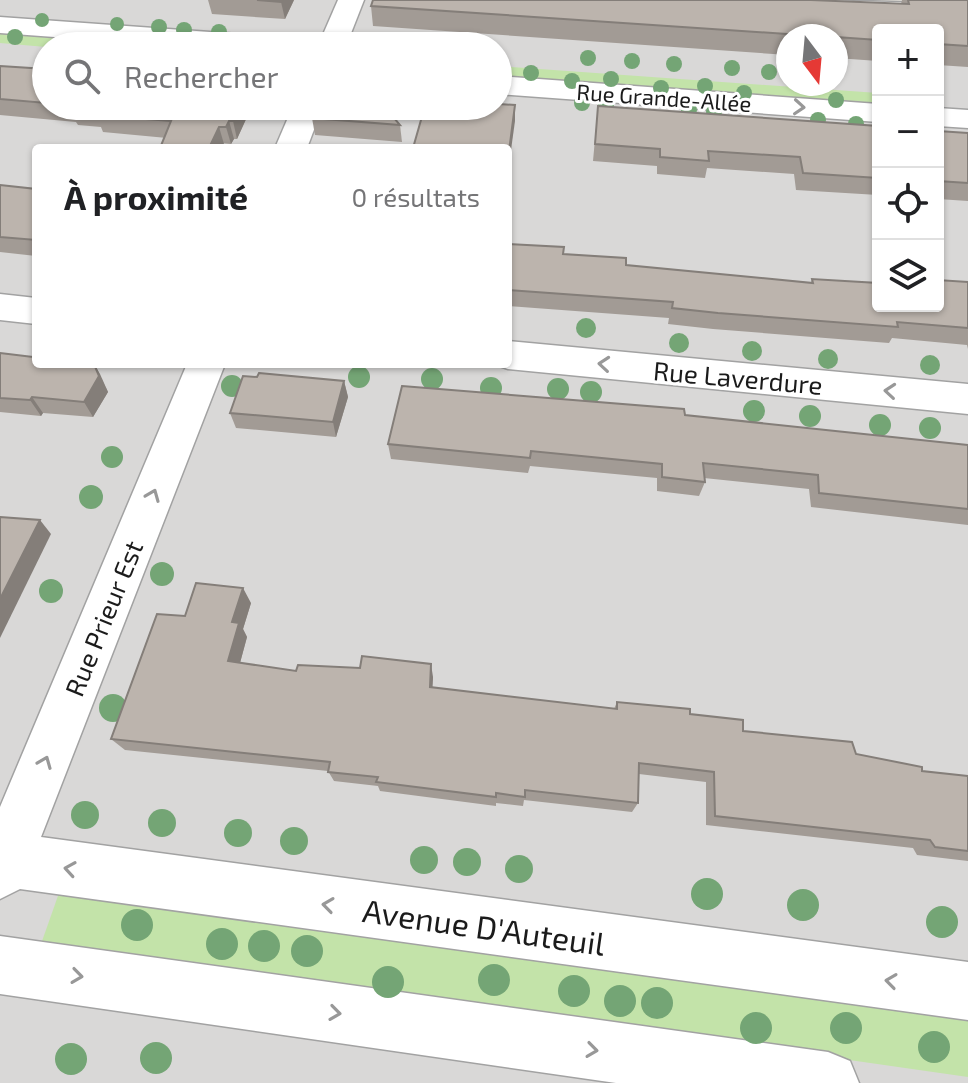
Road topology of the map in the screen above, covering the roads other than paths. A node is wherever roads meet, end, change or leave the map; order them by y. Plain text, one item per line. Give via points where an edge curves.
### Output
1 (351, 0) edge
2 (822, 0) edge
3 (968, 8) edge
4 (0, 25) edge
5 (98, 32) edge
6 (338, 32) edge
7 (0, 49) edge
8 (32, 51) edge
9 (512, 61) edge
10 (776, 80) edge
11 (512, 86) edge
12 (848, 86) edge
13 (872, 88) edge
14 (944, 92) edge
15 (968, 94) edge
16 (872, 113) edge
17 (944, 117) edge
18 (968, 119) edge
19 (302, 120) edge
20 (293, 144) edge
21 (0, 307) edge
22 (32, 311) edge
23 (512, 355) edge
24 (204, 368) edge
25 (968, 399) edge
26 (2, 864) edge
27 (0, 965) edge
28 (968, 991) edge
29 (828, 1083) edge

1 - 6 street
2 - 3 lane
4 - 5 street
7 - 8 street
9 - 10 street, Rue Grande-Allée
11 -> 16 street, Rue Grande-Allée
12 - 13 street
14 - 15 street
17 - 18 street
19 - 20 street
21 - 22 street
25 -> 23 street, Rue Laverdure
26 -> 24 street, Rue Prieur Est
28 -> 26 street, Avenue D'Auteuil
27 -> 29 street

